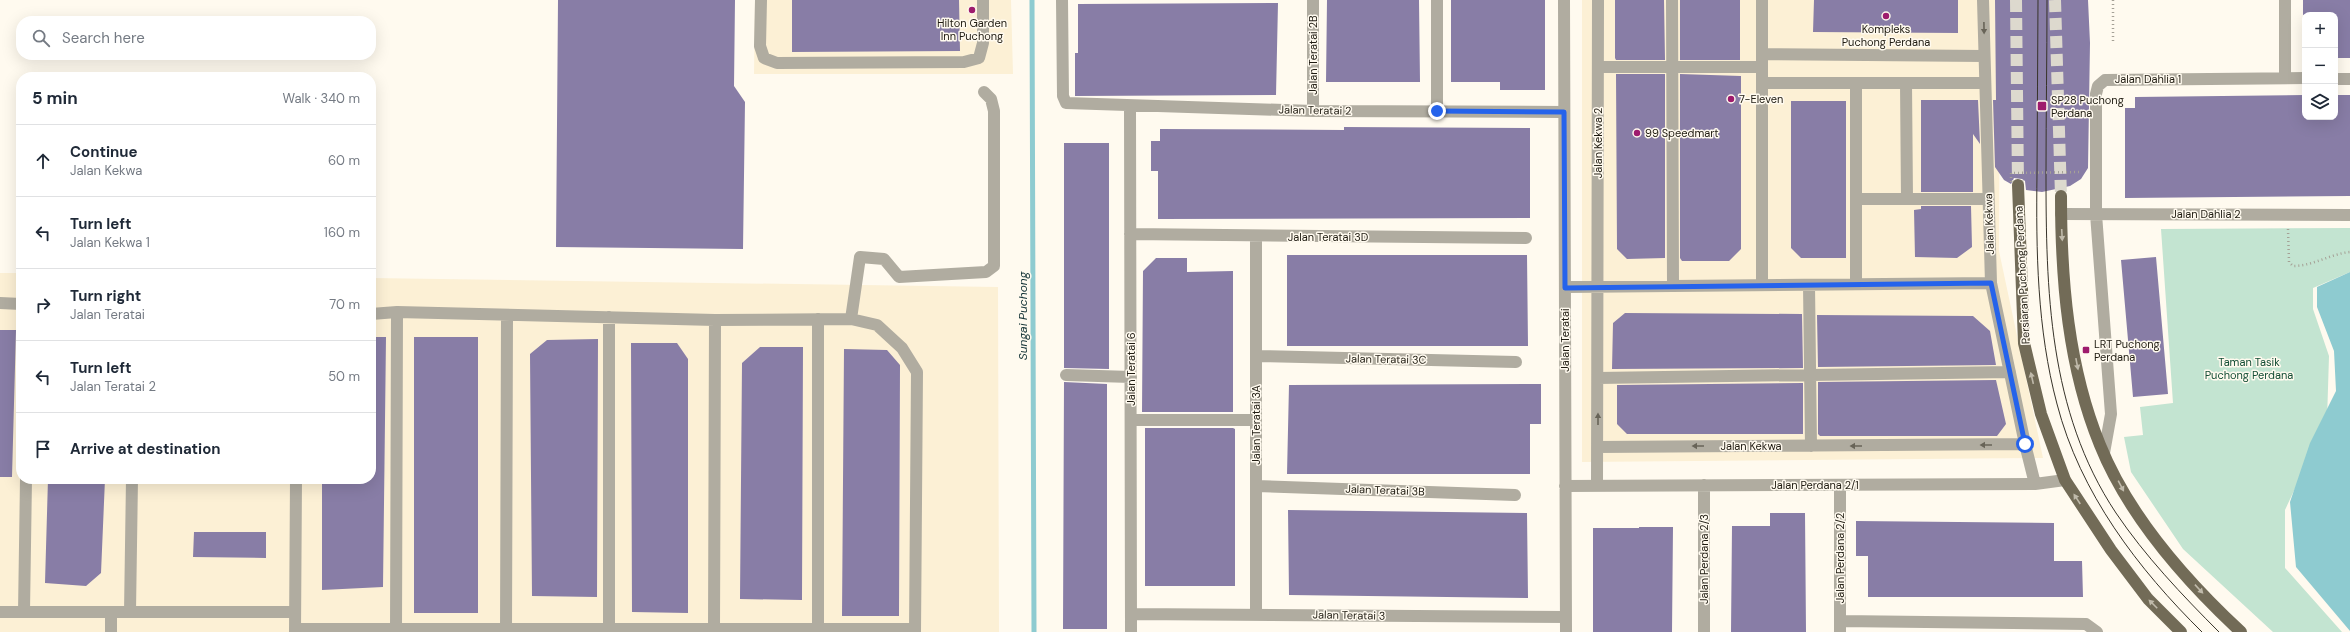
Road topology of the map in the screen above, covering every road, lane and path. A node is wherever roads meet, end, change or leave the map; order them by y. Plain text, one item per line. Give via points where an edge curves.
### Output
1 (760, 0) edge
2 (983, 0) edge
3 (1062, 0) edge
4 (1313, 0) edge
5 (1437, 0) edge
6 (1564, 0) edge
7 (1598, 0) edge
8 (1672, 0) edge
9 (1762, 0) edge
10 (1983, 0) edge
11 (2113, 0) edge
12 (2285, 0) edge
13 (2113, 41) dead end
14 (1762, 54) junction
15 (1984, 56) junction
16 (1598, 67) junction
17 (1672, 67) junction
18 (1762, 67) junction
19 (2285, 78) junction
20 (2302, 78) edge
21 (2338, 79) edge
22 (2350, 79) edge
23 (1762, 83) junction
24 (1856, 83) junction
25 (1906, 83) junction
26 (1985, 84) junction
27 (984, 92) dead end
28 (1130, 106) junction
29 (1313, 111) junction
30 (1437, 111) junction
31 (1564, 112) junction
32 (2081, 172) dead end
33 (2015, 183) joint
34 (2061, 196) tunnel mouth
35 (1856, 199) junction
36 (1907, 199) junction
37 (1988, 199) junction
38 (2061, 214) junction
39 (2096, 214) junction
40 (2288, 214) junction
41 (2350, 215) edge
42 (1130, 234) junction
43 (1256, 237) junction
44 (1526, 238) dead end
45 (2350, 252) edge
46 (1991, 283) junction
47 (1856, 284) junction
48 (1762, 285) junction
49 (1809, 285) junction
50 (1673, 286) junction
51 (1598, 287) junction
52 (1565, 288) junction
53 (0, 303) edge
54 (16, 304) edge
55 (397, 312) junction
56 (376, 314) edge
57 (507, 315) junction
58 (609, 317) junction
59 (818, 319) junction
60 (851, 319) junction
61 (715, 320) junction
62 (1256, 356) junction
63 (1516, 362) dead end
64 (2010, 372) junction
65 (1810, 375) junction
66 (1066, 376) dead end
67 (1131, 377) junction
68 (1598, 378) junction
69 (1131, 420) junction
70 (1256, 420) junction
71 (2025, 444) junction
72 (1811, 446) junction
73 (1597, 447) junction
74 (2104, 453) junction
75 (2065, 480) junction
76 (26, 484) edge
77 (132, 484) edge
78 (296, 484) edge
79 (2035, 484) junction
80 (1704, 485) junction
81 (1840, 485) junction
82 (1256, 486) junction
83 (1566, 486) junction
84 (1597, 486) junction
85 (1515, 495) dead end
86 (0, 612) edge
87 (24, 612) junction
88 (111, 612) junction
89 (130, 612) junction
90 (295, 612) junction
91 (1131, 614) junction
92 (1256, 614) junction
93 (1566, 617) junction
94 (1840, 626) edge
95 (1967, 628) edge
96 (295, 630) edge
97 (396, 630) edge
98 (506, 630) edge
99 (609, 630) edge
100 (714, 631) edge
101 (818, 631) edge
102 (915, 631) edge
103 (111, 632) edge
104 (1132, 632) edge
105 (1566, 632) edge
106 (1704, 632) edge
107 (2098, 632) edge
108 (2180, 632) edge
109 (2241, 632) edge

1 - 2 street via 760,46 764,58 785,63 964,62 978,58 983,43
3 - 28 street, Jalan Teratai 2 via 1063,96 1066,103
4 - 29 street, Jalan Teratai 2B
5 - 30 street
6 - 31 street, Jalan Teratai
7 - 16 street, Jalan Kekwa 2
8 - 17 street
9 - 14 street
10 -> 15 street, Jalan Kekwa
11 - 13 path
12 - 19 street
14 - 15 street
14 - 18 street
15 - 26 street, Jalan Kekwa
16 - 17 street
16 - 51 street, Jalan Kekwa 2
17 - 18 street
17 - 50 street
18 - 23 street
19 - 20 street, Jalan Dahlia 1
19 - 39 street, Jalan Dahlia 1 via 2105,80 2098,86 2096,94
21 - 22 street
23 - 24 street
23 - 48 street
24 - 25 street
24 - 35 street
25 - 26 street
25 - 36 street
26 - 37 street, Jalan Kekwa
27 - 60 street via 992,99 994,112 994,266 986,272 899,277 884,260 860,257
28 - 29 street, Jalan Teratai 2
28 - 42 street, Jalan Teratai 6
29 - 30 street, Jalan Teratai 2
30 - 31 street, Jalan Teratai 2
31 - 52 street, Jalan Teratai
32 - 33 path, bridge via 2011,173
75 -> 33 main road, Persiaran Puchong Perdana via 2041,414 2024,343
34 - 38 main road
35 - 36 street
35 - 47 street
36 - 37 street
37 - 46 street, Jalan Kekwa
38 - 39 street, Jalan Dahlia 2
38 -> 74 main road via 2067,316 2080,381
39 - 40 street, Jalan Dahlia 2
39 - 74 street via 2111,414
40 - 41 street, Jalan Dahlia 2
40 - 45 path via 2289,262 2293,266 2303,266 2338,253
42 - 43 street, Jalan Teratai 3D
42 - 67 street, Jalan Teratai 6
43 - 44 street, Jalan Teratai 3D
43 - 62 street, Jalan Teratai 3A
46 - 47 street
46 - 64 street, Jalan Kekwa
47 - 49 street
48 - 49 street
48 - 50 street
49 - 65 street
50 - 51 street
51 - 52 street
51 - 68 street, Jalan Kekwa 2
52 - 83 street, Jalan Teratai
53 - 54 street
55 - 56 street
55 - 57 street
55 - 97 street
57 - 58 street
57 - 98 street
58 - 61 street
58 - 99 street
59 - 60 street
59 - 61 street
59 - 101 street
60 - 102 street via 877,325 902,348 917,372
61 - 100 street
62 - 63 street, Jalan Teratai 3C
62 - 70 street, Jalan Teratai 3A
64 - 65 street
64 - 71 street, Jalan Kekwa
65 - 68 street
65 - 72 street
66 - 67 street
67 - 69 street, Jalan Teratai 6
73 -> 68 street, Jalan Kekwa 2
69 - 70 street
69 - 91 street, Jalan Teratai 6
70 - 82 street, Jalan Teratai 3A
71 -> 72 street, Jalan Kekwa
71 - 79 street, Jalan Kekwa
72 -> 73 street, Jalan Kekwa
73 - 84 street, Jalan Kekwa 2
74 -> 109 main road via 2132,506 2180,568
75 - 79 street, Jalan Perdana 2/1
108 -> 75 main road, Persiaran Puchong Perdana via 2148,599 2111,550
76 - 87 street
77 - 89 street
78 - 90 street
79 - 81 street, Jalan Perdana 2/1
80 - 81 street, Jalan Perdana 2/1
80 - 84 street, Jalan Perdana 2/1
80 - 106 street, Jalan Perdana 2/3
81 - 94 street, Jalan Perdana 2/2
82 - 85 street, Jalan Teratai 3B
82 - 92 street, Jalan Teratai 3A
83 - 84 street, Jalan Perdana 2/1
83 - 93 street, Jalan Teratai
86 - 87 street
87 - 88 street
88 - 89 street
88 - 103 street
89 - 90 street
90 - 96 street
91 - 92 street, Jalan Teratai 3
91 - 104 street, Jalan Teratai 6
92 - 93 street, Jalan Teratai 3
93 - 105 street, Jalan Teratai
94 - 95 street
95 - 107 street via 2086,624
96 - 97 street
97 - 98 street
98 - 99 street
99 - 100 street
100 - 101 street
101 - 102 street

